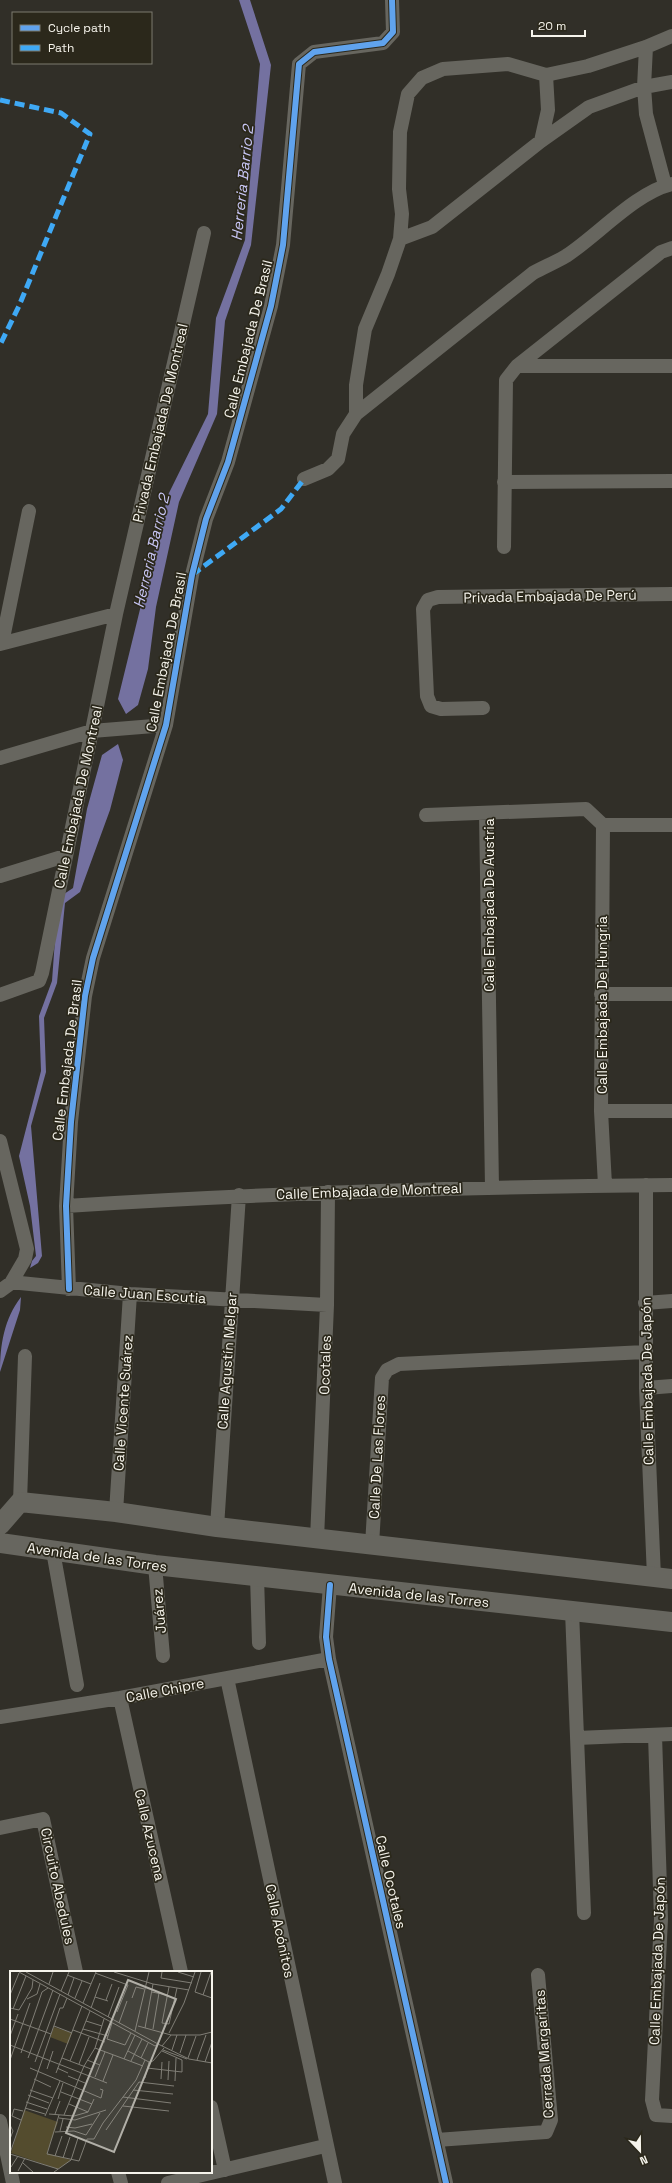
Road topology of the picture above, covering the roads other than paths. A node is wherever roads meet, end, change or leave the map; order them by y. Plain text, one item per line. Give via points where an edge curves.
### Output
1 (392, 0) edge
2 (672, 36) edge
3 (646, 47) junction
4 (546, 75) junction
5 (672, 82) edge
6 (644, 87) junction
7 (541, 141) junction
8 (668, 185) edge
9 (204, 233) dead end
10 (400, 239) junction
11 (672, 248) edge
12 (517, 366) junction
13 (672, 366) edge
14 (356, 414) junction
15 (304, 480) dead end
16 (672, 481) edge
17 (504, 482) junction
18 (29, 511) dead end
19 (504, 547) dead end
20 (672, 594) edge
21 (116, 614) junction
22 (1, 643) edge
23 (483, 708) dead end
24 (166, 725) junction
25 (92, 731) junction
26 (0, 758) edge
27 (486, 813) junction
28 (426, 815) dead end
29 (603, 824) junction
30 (672, 826) edge
31 (65, 856) junction
32 (0, 876) edge
33 (601, 994) junction
34 (672, 994) edge
35 (0, 995) edge
36 (601, 1111) junction
37 (672, 1111) edge
38 (0, 1141) edge
39 (605, 1185) junction
40 (646, 1185) junction
41 (672, 1185) edge
42 (492, 1187) junction
43 (328, 1192) junction
44 (6, 1193) edge
45 (239, 1195) junction
46 (66, 1206) junction
47 (11, 1286) edge
48 (69, 1289) junction
49 (130, 1294) junction
50 (231, 1300) junction
51 (672, 1301) edge
52 (645, 1303) junction
53 (327, 1305) junction
54 (645, 1352) junction
55 (25, 1356) dead end
56 (672, 1386) edge
57 (646, 1388) junction
58 (20, 1502) junction
59 (116, 1512) junction
60 (0, 1524) edge
61 (217, 1527) junction
62 (317, 1539) junction
63 (0, 1543) edge
64 (372, 1545) junction
65 (53, 1551) junction
66 (155, 1565) junction
67 (257, 1576) junction
68 (663, 1578) edge
69 (330, 1585) junction
70 (572, 1611) junction
71 (672, 1622) edge
72 (259, 1643) dead end
73 (163, 1656) dead end
74 (329, 1658) junction
75 (226, 1678) junction
76 (77, 1685) dead end
77 (120, 1698) junction
78 (0, 1717) edge
79 (672, 1734) edge
80 (655, 1735) junction
81 (577, 1738) junction
82 (0, 1828) edge
83 (584, 1913) dead end
84 (76, 1971) edge
85 (181, 1971) edge
86 (538, 1975) dead end
87 (212, 2112) edge
88 (672, 2116) edge
89 (0, 2121) edge
90 (437, 2140) junction
91 (325, 2146) junction
92 (10, 2169) edge
93 (225, 2170) junction
94 (11, 2173) edge
95 (118, 2173) edge
96 (212, 2173) edge
97 (212, 2173) edge
98 (13, 2183) edge
99 (120, 2183) edge
100 (168, 2183) edge
101 (335, 2183) edge
102 (446, 2183) edge

1 - 24 street, Calle Embajada De Brasil via 393,32 383,43 314,52 299,64 283,245 271,306 228,462 203,533 192,575
2 - 3 street
3 - 4 street via 588,66
3 - 6 street
4 - 7 street via 548,110
4 - 10 street via 508,64 443,70 422,78 408,94 400,132
5 - 6 street
6 - 7 street via 589,107
6 - 8 street via 646,114
7 - 10 street via 432,227
8 - 14 street via 637,202 566,256 533,273
9 - 21 street, Privada Embajada De Montreal
10 - 14 street via 365,329 356,385
11 - 12 street via 661,252
12 - 13 street
12 - 17 street via 506,380
14 - 15 street via 343,434 338,459 328,469
16 - 17 street
17 - 19 street
18 - 22 street
20 - 23 street, Privada Embajada De Perú via 438,597 428,600 423,609 427,696 431,706 441,709
21 - 22 street
21 - 25 street, Calle Embajada De Montreal
24 - 25 street
24 - 46 street, Calle Embajada De Brasil via 93,958 85,996 71,1122
25 - 26 street
25 - 31 street, Calle Embajada De Montreal
27 - 28 street
27 - 29 street, Calle Embajada De Austria via 586,809
27 - 42 street, Calle Embajada De Austria
29 - 30 street
29 - 33 street, Calle Embajada De Hungria
31 - 32 street
31 - 35 street, Calle Embajada De Montreal via 39,981
33 - 34 street
33 - 36 street, Calle Embajada De Hungria
36 - 37 street
36 - 39 street, Calle Embajada De Hungria
38 - 44 street
39 - 40 street, Calle Embajada de Montreal
39 - 42 street, Calle Embajada de Montreal
40 - 41 street, Calle Embajada de Montreal
40 - 52 street, Calle Embajada De Japón
42 - 43 street, Calle Embajada de Montreal
43 - 45 street, Calle Embajada de Montreal
43 - 53 street, Ocotales
44 - 47 street via 27,1250
45 - 46 street, Calle Embajada de Montreal
45 - 50 street, Calle Agustín Melgar
46 - 48 street, Calle Embajada De Brasil
47 - 48 street, Calle Juan Escutia via 35,1284
48 - 49 street, Calle Juan Escutia
49 - 50 street, Calle Juan Escutia
49 - 59 street, Calle Vicente Suárez
50 - 53 street, Calle Juan Escutia
50 - 61 street, Calle Agustín Melgar
51 - 52 street
52 - 54 street, Calle Embajada De Japón
53 - 62 street, Ocotales
54 - 57 street, Calle Embajada De Japón
54 - 64 street, Calle De Las Flores via 399,1364 388,1370 382,1378
55 - 58 street
56 - 57 street
57 - 68 street, Calle Embajada De Japón
58 - 59 main road
58 - 60 main road
59 - 61 main road
61 - 62 main road
62 - 64 main road
63 - 65 main road, Avenida de las Torres
64 - 68 main road
65 - 66 main road, Avenida de las Torres
65 - 76 street
66 - 67 main road, Avenida de las Torres
66 - 73 street, Juárez
67 - 69 main road, Avenida de las Torres
67 - 72 street
69 - 70 main road, Avenida de las Torres
69 - 74 street, Calle Ocotales via 326,1637
70 - 71 main road, Avenida de las Torres
70 - 81 street
74 - 75 street, Calle Chipre
74 - 90 street, Calle Ocotales
75 - 77 street, Calle Chipre
75 - 91 street, Calle Acónitos
77 - 78 street, Calle Chipre
77 - 85 street, Calle Azucena
79 - 80 street
80 - 81 street
80 - 88 street, Calle Embajada De Japón via 661,1919 652,2100 656,2115
81 - 83 street
82 - 84 street, Circuito Abedules via 43,1819
86 - 90 street, Cerrada Margaritas via 550,2120 546,2132
87 - 93 street
89 - 92 street
90 - 102 street, Calle Ocotales
91 - 93 street
91 - 101 street, Calle Acónitos
93 - 97 street
94 - 98 street
95 - 99 street
96 - 100 street

